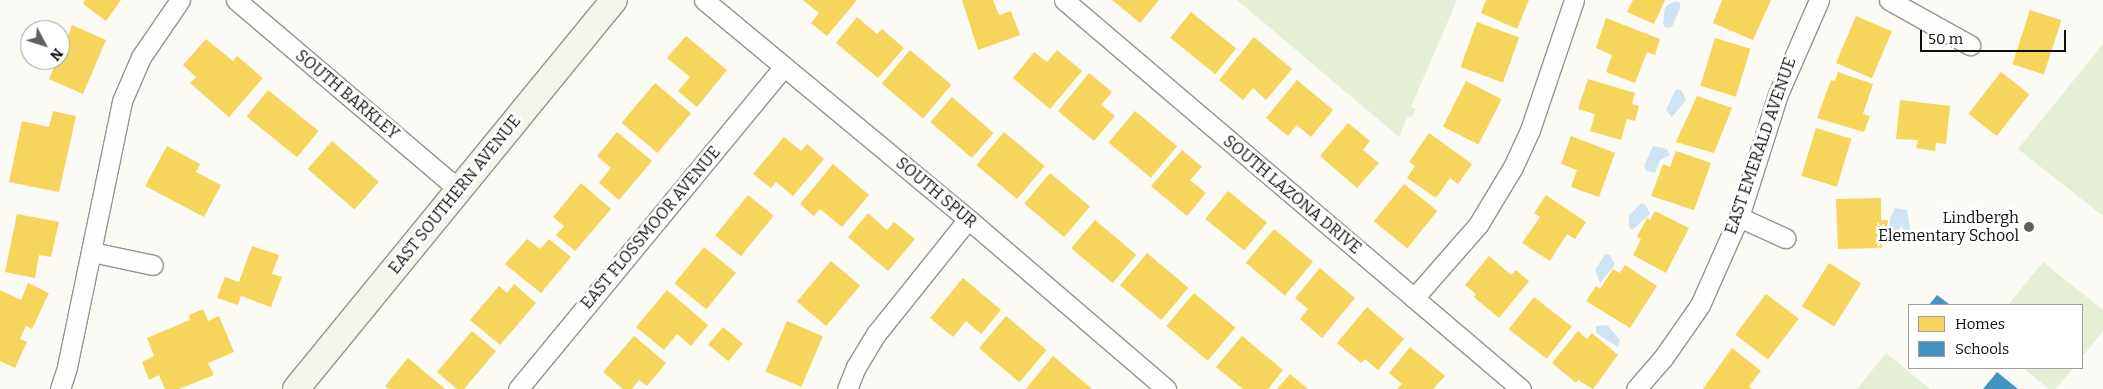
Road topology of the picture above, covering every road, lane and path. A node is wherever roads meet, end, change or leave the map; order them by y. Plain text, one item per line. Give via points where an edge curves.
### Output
1 (180, 0) edge
2 (236, 0) edge
3 (614, 0) edge
4 (704, 0) edge
5 (1064, 0) edge
6 (1574, 0) edge
7 (1819, 0) edge
8 (1890, 0) edge
9 (1970, 45) dead end
10 (784, 66) junction
11 (459, 190) junction
12 (1739, 217) junction
13 (968, 219) junction
14 (1786, 238) dead end
15 (92, 252) junction
16 (153, 265) dead end
17 (1414, 298) junction
18 (60, 389) edge
19 (296, 389) edge
20 (518, 389) edge
21 (847, 389) edge
22 (1166, 389) edge
23 (1521, 389) edge
24 (1636, 389) edge

1 - 15 street via 141,57 122,101
2 - 11 street, SOUTH BARKLEY
3 - 11 main road, EAST SOUTHERN AVENUE
4 - 10 street, SOUTH SPUR
5 - 17 street, SOUTH LAZONA DRIVE
6 - 17 street via 1530,130 1513,167 1478,225
7 - 12 street, EAST EMERALD AVENUE via 1778,94
8 - 9 street
10 - 13 street, SOUTH SPUR
10 - 20 street, EAST FLOSSMOOR AVENUE
11 - 19 main road, EAST SOUTHERN AVENUE
12 - 14 street
12 - 24 street, EAST EMERALD AVENUE via 1700,305 1663,358
13 - 21 street via 876,334
13 - 22 street, SOUTH SPUR
15 - 16 street
15 - 18 street
17 - 23 street, SOUTH LAZONA DRIVE

